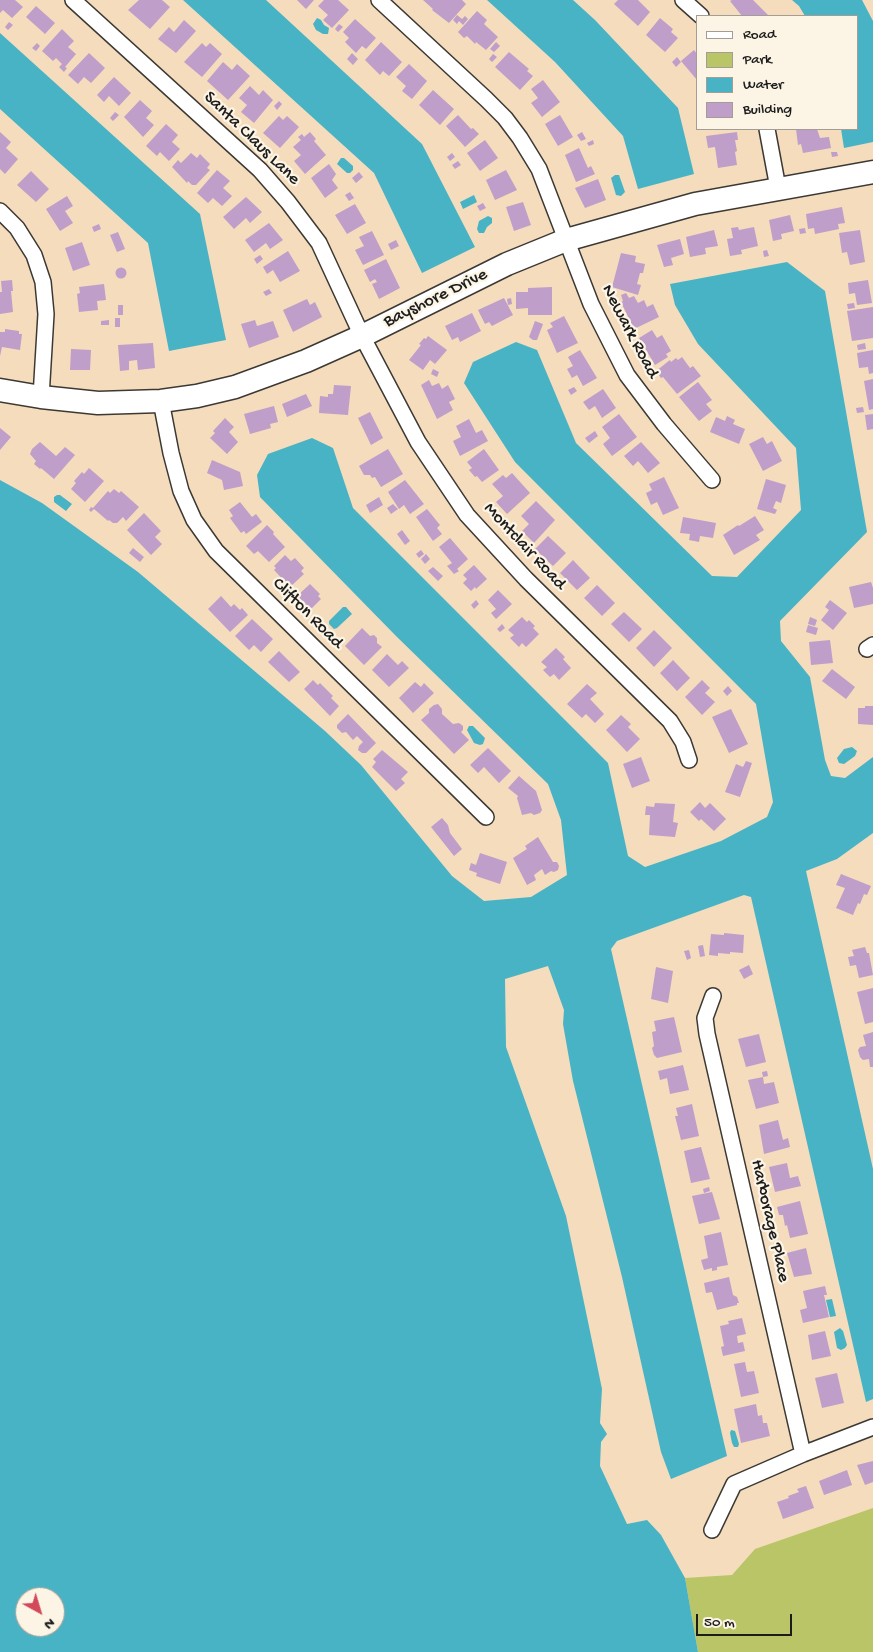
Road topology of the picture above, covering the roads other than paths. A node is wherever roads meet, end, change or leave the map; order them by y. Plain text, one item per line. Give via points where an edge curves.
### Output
1 (73, 0) edge
2 (379, 0) edge
3 (683, 0) edge
4 (700, 15) edge
5 (767, 130) edge
6 (873, 172) edge
7 (778, 188) junction
8 (0, 211) edge
9 (566, 240) junction
10 (362, 336) junction
11 (0, 390) edge
12 (41, 397) junction
13 (161, 401) junction
14 (712, 480) dead end
15 (689, 760) dead end
16 (486, 817) dead end
17 (713, 996) dead end
18 (873, 1427) edge
19 (803, 1454) junction
20 (712, 1530) dead end

1 - 10 street, Santa Claus Lane via 260,170 288,202 319,243
2 - 9 street, Newark Road via 505,118 539,169
3 - 4 street
5 - 7 street
6 - 7 street, Bayshore Drive
7 - 9 street, Bayshore Drive via 694,204
8 - 12 street via 17,228 34,255 43,282 46,314
9 - 10 street, Bayshore Drive via 507,264
9 - 14 street, Newark Road via 591,304 627,375
10 - 13 street, Bayshore Drive via 306,362 235,387
10 - 15 street, Montclair Road via 418,442 467,514 526,579 670,721
11 - 12 street, Bayshore Drive
12 - 13 street, Bayshore Drive via 98,403
13 - 16 street, Clifton Road via 181,491 194,520 216,551
17 - 19 street, Harborage Place via 705,1018 707,1034
18 - 19 street
19 - 20 street via 734,1484

